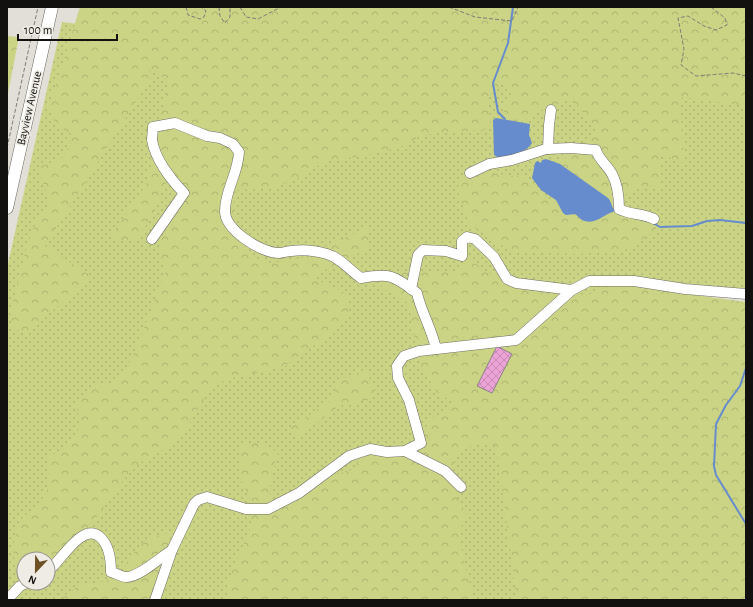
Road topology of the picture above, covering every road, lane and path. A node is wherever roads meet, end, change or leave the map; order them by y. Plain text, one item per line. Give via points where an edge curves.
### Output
1 (38, 7) edge
2 (52, 7) edge
3 (186, 7) edge
4 (201, 7) edge
5 (219, 7) edge
6 (230, 7) edge
7 (240, 7) edge
8 (282, 7) edge
9 (449, 7) edge
10 (518, 7) edge
11 (711, 7) edge
12 (746, 76) edge
13 (551, 110) dead end
14 (7, 148) edge
15 (548, 149) junction
16 (470, 173) dead end
17 (7, 208) edge
18 (654, 219) dead end
19 (152, 239) dead end
20 (411, 289) junction
21 (572, 290) junction
22 (746, 294) edge
23 (436, 349) junction
24 (405, 452) junction
25 (461, 487) dead end
26 (172, 550) junction
27 (56, 565) edge
28 (16, 590) edge
29 (7, 600) edge
30 (155, 600) edge

1 - 14 path
2 - 17 main road, Bayview Avenue
3 - 4 path via 188,15 200,19 206,11
5 - 6 path via 220,16 226,23 230,17
7 - 8 path via 246,17 258,19
9 - 10 path via 476,17 512,21
11 - 12 path via 725,18 727,25 716,30 688,16 678,18 684,49 682,65 696,76 733,73
13 - 15 lane
15 - 16 lane via 489,164
15 - 18 lane via 596,150 598,158 612,174 619,196 619,209 648,215
19 - 20 lane via 184,193 175,184 158,156 152,140 153,127 175,123 207,136 220,138 233,144 239,152 238,166 226,192 224,213 234,230 249,242 264,250 279,253 305,248 326,254 338,258 361,278 393,276
20 - 21 lane via 418,255 423,250 446,251 462,256 462,241 467,237 475,239 494,257 507,279 516,284
20 - 23 lane via 417,293 420,309 429,325
21 - 22 lane via 589,281 634,281 685,289
21 - 23 lane via 516,340
23 - 24 lane via 404,356 397,366 398,378 409,400 421,443
24 - 25 lane via 445,471
24 - 26 lane via 370,449 349,456 299,493 268,509 246,509 207,497 198,500
26 - 27 lane via 139,575 126,577 111,572 104,540 97,534 89,534 80,537 69,547
26 - 30 lane
28 - 29 lane

